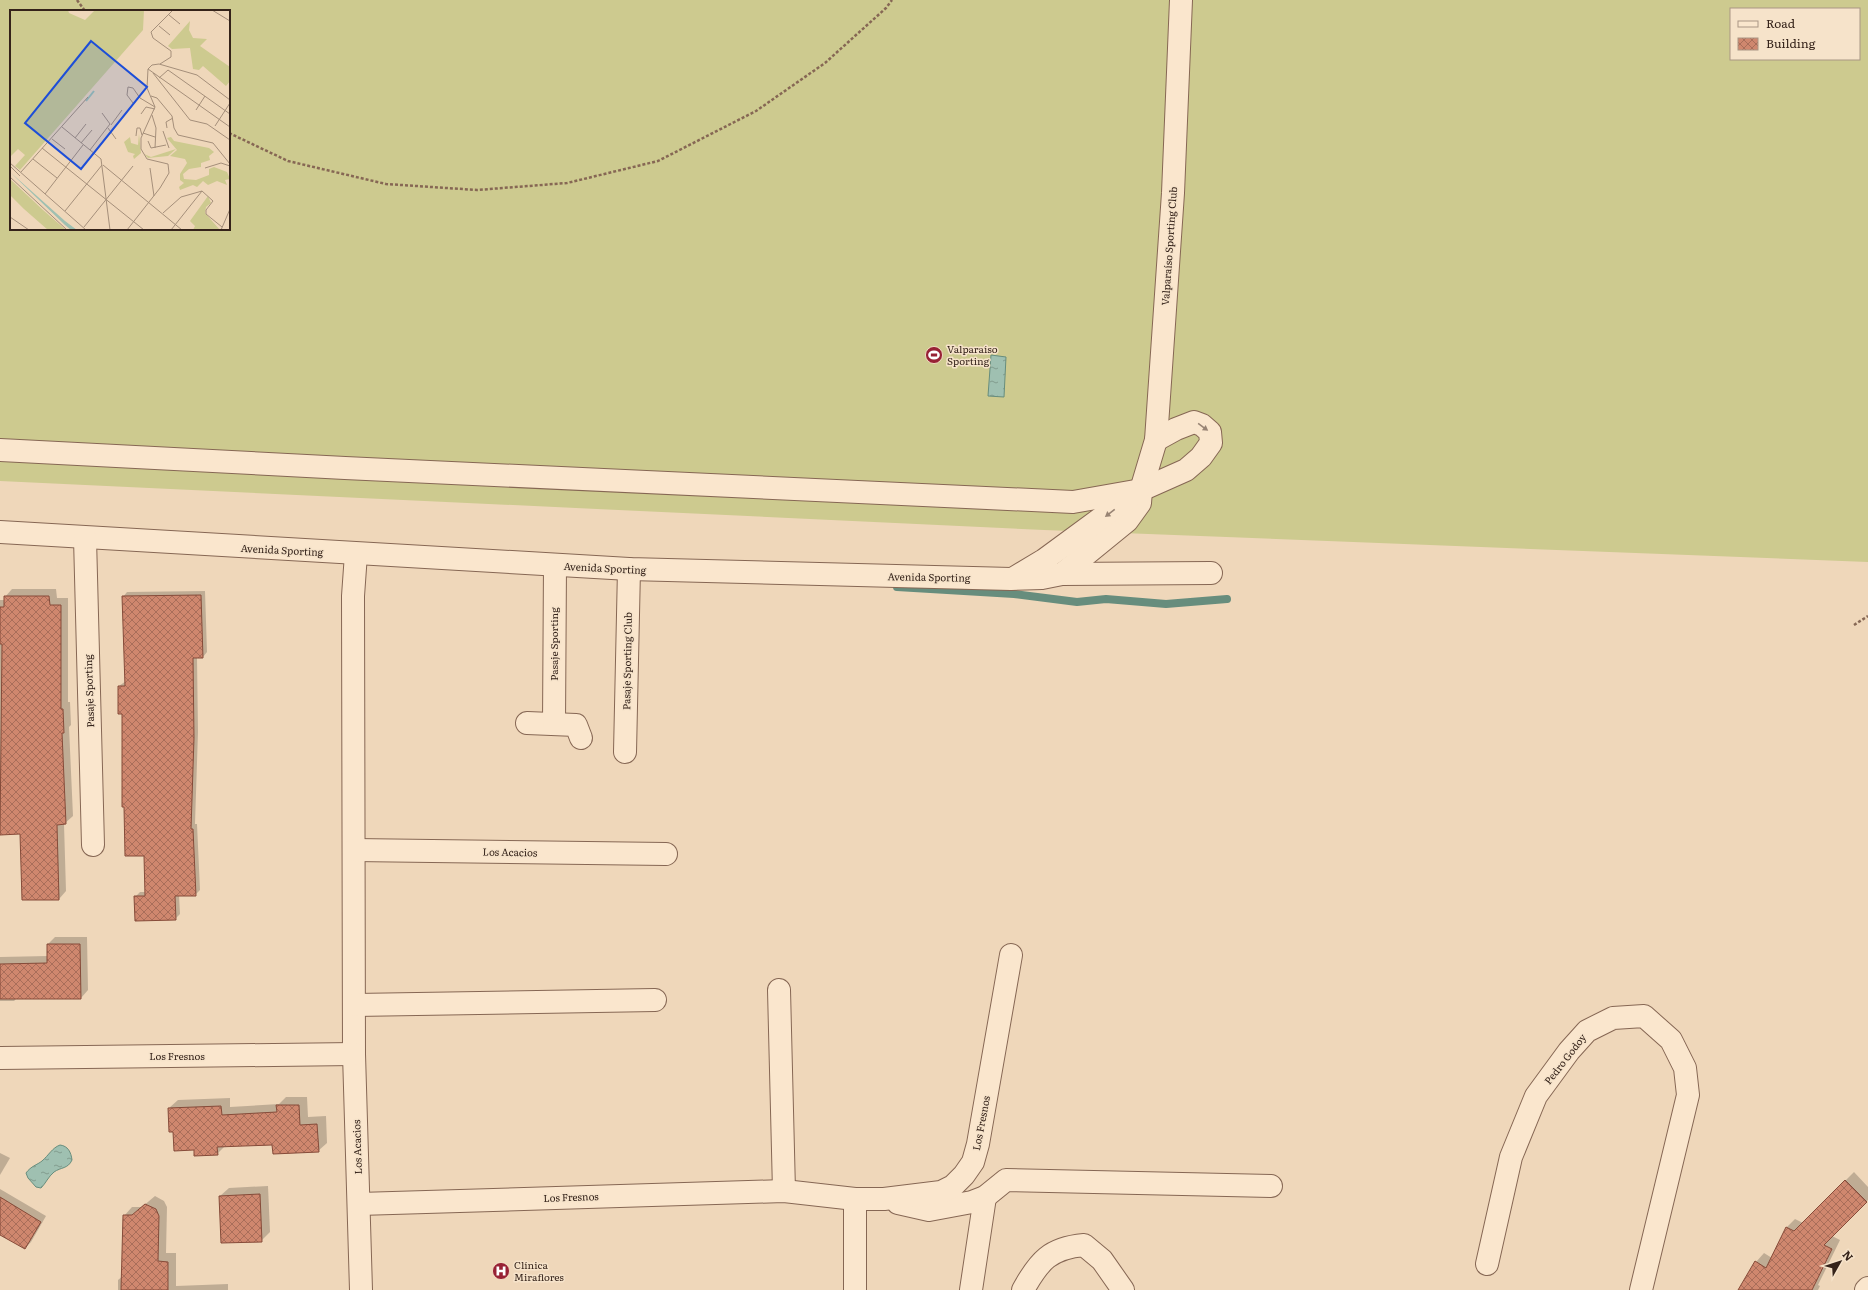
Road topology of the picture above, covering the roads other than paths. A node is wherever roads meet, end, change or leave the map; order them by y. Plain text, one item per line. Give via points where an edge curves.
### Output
1 (1181, 0) edge
2 (1156, 440) junction
3 (0, 450) edge
4 (1141, 490) junction
5 (0, 532) edge
6 (85, 538) junction
7 (356, 554) junction
8 (555, 566) junction
9 (629, 569) junction
10 (1211, 573) dead end
11 (1062, 574) junction
12 (1010, 579) junction
13 (527, 723) dead end
14 (554, 723) junction
15 (581, 738) dead end
16 (625, 752) dead end
17 (93, 845) dead end
18 (354, 850) junction
19 (666, 854) dead end
20 (1011, 955) dead end
21 (779, 990) dead end
22 (655, 1000) dead end
23 (355, 1005) junction
24 (354, 1054) junction
25 (0, 1058) edge
26 (1272, 1186) dead end
27 (784, 1191) junction
28 (985, 1197) junction
29 (855, 1200) junction
30 (884, 1200) junction
31 (359, 1204) junction
32 (1487, 1264) dead end
33 (361, 1290) edge
34 (855, 1290) edge
35 (971, 1290) edge
36 (1023, 1290) edge
37 (1123, 1290) edge
38 (1641, 1290) edge

1 - 2 street, Valparaíso Sporting Club via 1173,193
2 - 4 street, Valparaíso Sporting Club
2 -> 4 street via 1176,428 1194,422 1210,432 1211,443 1201,458 1186,470
3 - 4 street via 1073,502
4 - 11 street, Valparaíso Sporting Club via 1140,503 1128,521
4 -> 12 street via 1051,555
5 - 6 street, Avenida Sporting
6 - 7 street, Avenida Sporting
6 - 17 street, Pasaje Sporting
7 - 8 street, Avenida Sporting
7 - 18 street, Los Acacios via 353,596
8 - 9 street, Avenida Sporting
8 - 14 street, Pasaje Sporting
9 - 12 street, Avenida Sporting
9 - 16 street, Pasaje Sporting Club
10 - 11 street, Avenida Sporting
11 - 12 street, Avenida Sporting via 1042,578
13 - 14 street
14 - 15 street via 576,725
18 - 19 street, Los Acacios
18 - 23 street, Los Acacios
20 - 30 street, Los Fresnos via 973,1162 953,1186 941,1192
21 - 27 street
22 - 23 street
23 - 24 street, Los Acacios
24 - 25 street, Los Fresnos
24 - 31 street, Los Acacios
26 - 28 street via 1006,1180
27 - 29 street, Los Fresnos
27 - 31 street, Los Fresnos
28 - 30 street via 929,1210
28 - 35 street
29 - 30 street, Los Fresnos
29 - 34 street
31 - 33 street, Los Acacios
32 - 38 street, Pedro Godoy via 1511,1157 1536,1096 1587,1031 1613,1018 1644,1016 1671,1040 1685,1068 1688,1095
36 - 37 street via 1033,1272 1048,1255 1066,1246 1084,1245 1102,1260

